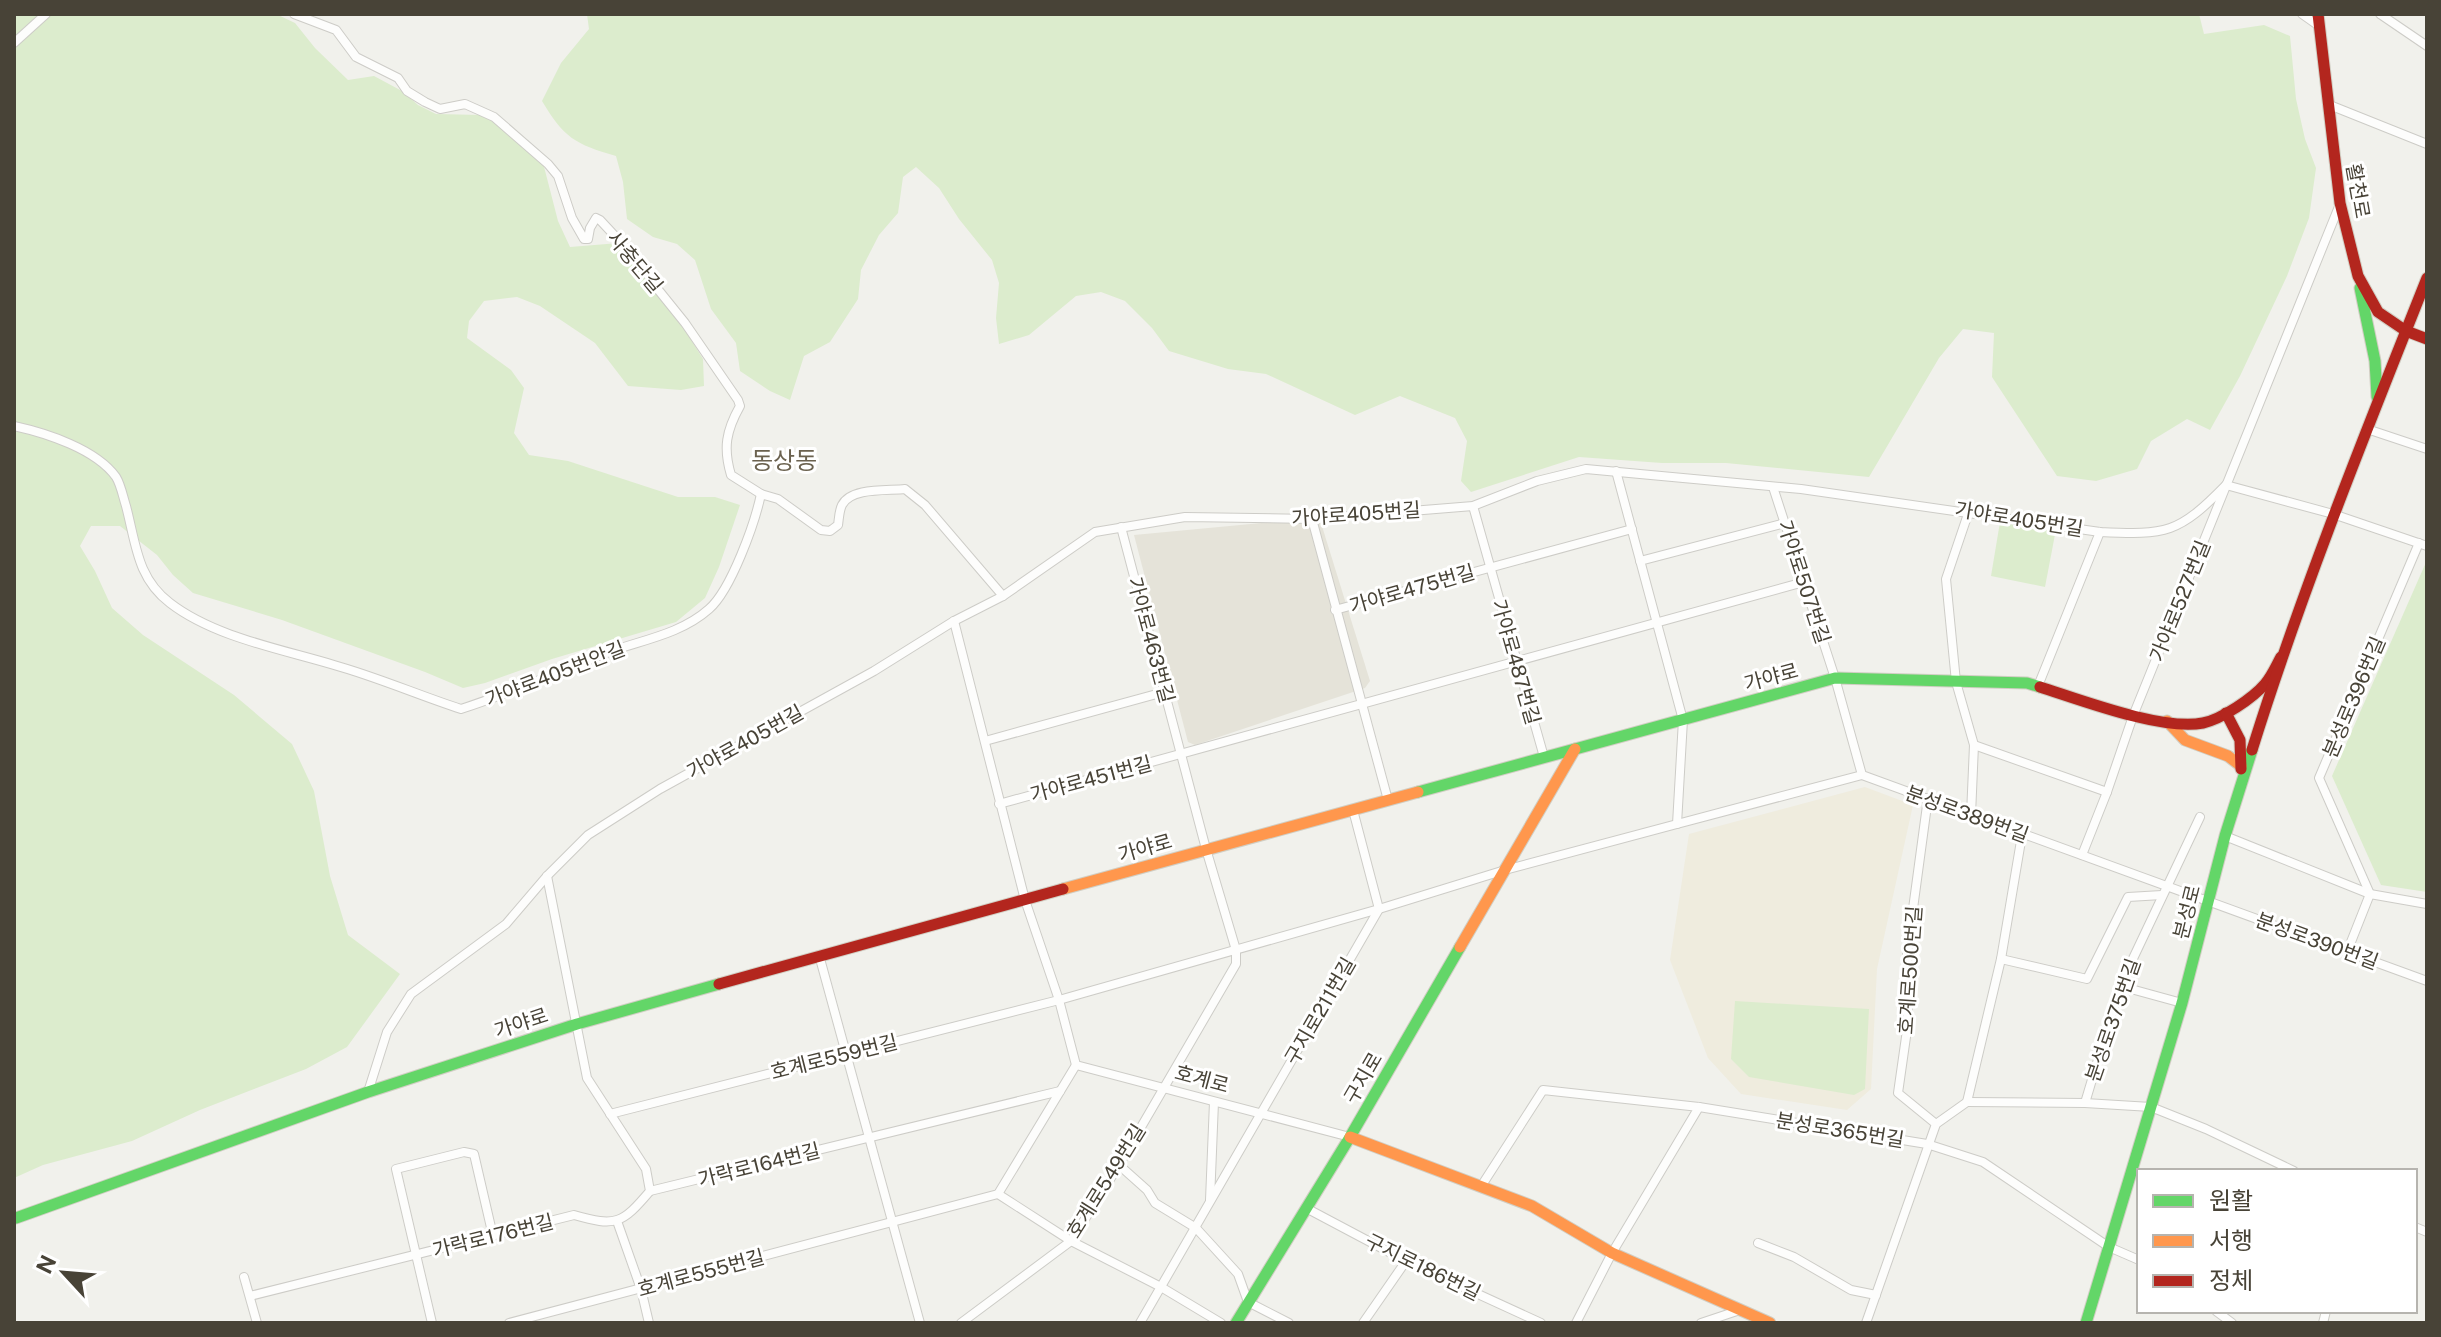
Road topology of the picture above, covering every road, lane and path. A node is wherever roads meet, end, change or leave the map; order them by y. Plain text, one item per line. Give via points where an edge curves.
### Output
1 (46, 14) edge
2 (294, 14) edge
3 (2302, 14) edge
4 (2380, 14) edge
5 (2318, 20) edge
6 (14, 43) edge
7 (2427, 46) edge
8 (2327, 104) junction
9 (2427, 144) edge
10 (2340, 203) junction
11 (2358, 276) junction
12 (2427, 278) edge
13 (2406, 331) junction
14 (2427, 339) edge
15 (2377, 403) junction
16 (14, 426) edge
17 (2367, 429) junction
18 (2427, 449) edge
19 (1616, 471) junction
20 (2226, 485) junction
21 (1773, 487) junction
22 (761, 494) junction
23 (1473, 506) junction
24 (1969, 511) junction
25 (2333, 514) junction
26 (1312, 519) junction
27 (1785, 523) junction
28 (1121, 527) junction
29 (1632, 529) junction
30 (2100, 532) junction
31 (2423, 544) edge
32 (1640, 561) junction
33 (1488, 567) junction
34 (1804, 582) junction
35 (1003, 596) junction
36 (1335, 610) junction
37 (954, 621) junction
38 (1657, 622) junction
39 (2281, 657) junction
40 (1516, 660) junction
41 (1835, 678) junction
42 (1956, 682) junction
43 (2038, 686) junction
44 (1164, 692) junction
45 (1363, 704) junction
46 (2226, 713) junction
47 (2133, 716) junction
48 (1683, 720) junction
49 (2167, 721) junction
50 (985, 741) junction
51 (1974, 745) junction
52 (1575, 749) junction
53 (1182, 754) junction
54 (1544, 757) junction
55 (2241, 766) junction
56 (1862, 775) junction
57 (2242, 782) junction
58 (2107, 792) junction
59 (1928, 798) junction
60 (1388, 800) junction
61 (999, 804) junction
62 (1353, 810) junction
63 (1971, 815) junction
64 (2200, 817) dead end
65 (1677, 824) junction
66 (2022, 835) junction
67 (2225, 836) junction
68 (1206, 849) junction
69 (2082, 855) junction
70 (1505, 870) junction
71 (547, 876) junction
72 (2164, 891) junction
73 (2370, 894) junction
74 (1025, 900) junction
75 (2208, 901) junction
76 (2427, 904) edge
77 (1379, 909) junction
78 (1236, 950) junction
79 (2347, 952) junction
80 (819, 955) junction
81 (2001, 959) junction
82 (2427, 981) edge
83 (2120, 986) junction
84 (1059, 1000) junction
85 (2182, 1003) junction
86 (577, 1024) junction
87 (846, 1054) junction
88 (1076, 1065) junction
89 (1165, 1087) junction
90 (1060, 1091) junction
91 (368, 1092) junction
92 (1214, 1102) junction
93 (1967, 1102) junction
94 (2085, 1103) junction
95 (1699, 1107) junction
96 (2151, 1107) junction
97 (1261, 1113) junction
98 (610, 1114) junction
99 (1936, 1124) junction
100 (1350, 1137) junction
101 (869, 1138) junction
102 (1927, 1144) junction
103 (1119, 1165) junction
104 (2290, 1169) edge
105 (1482, 1185) junction
106 (650, 1191) junction
107 (998, 1194) junction
108 (1209, 1205) junction
109 (1306, 1208) junction
110 (16, 1218) dead end
111 (617, 1221) junction
112 (893, 1222) junction
113 (1196, 1228) junction
114 (493, 1236) junction
115 (1071, 1241) junction
116 (1758, 1243) dead end
117 (2109, 1247) junction
118 (1612, 1253) junction
119 (415, 1255) junction
120 (2137, 1259) edge
121 (1406, 1261) junction
122 (244, 1277) dead end
123 (1161, 1287) junction
124 (641, 1289) junction
125 (1876, 1295) junction
126 (250, 1296) junction
127 (1248, 1302) junction
128 (1740, 1310) junction
129 (257, 1323) edge
130 (432, 1323) edge
131 (509, 1323) edge
132 (649, 1323) edge
133 (920, 1323) edge
134 (961, 1323) edge
135 (1140, 1323) edge
136 (1221, 1323) edge
137 (1236, 1323) edge
138 (1289, 1323) edge
139 (1363, 1323) edge
140 (1541, 1323) edge
141 (1576, 1323) edge
142 (1701, 1323) edge
143 (1770, 1323) edge
144 (1866, 1323) edge
145 (2086, 1323) edge

1 - 6 street
2 - 22 street, 사충단길 via 336,30 356,57 398,78 425,102 440,109 465,104 494,117 548,164 584,239 596,218 609,229 642,265 738,400 725,455 731,475
3 - 5 street
4 - 7 street
5 - 8 main road, 활천로
8 - 9 street
8 - 10 main road, 활천로
10 - 11 main road, 활천로
10 - 20 street, 가야로405번길
11 - 13 main road, 활천로 via 2378,312
11 - 15 main road via 2375,361
12 - 13 main road, 분성로
13 - 14 main road, 활천로
13 - 15 main road, 분성로
15 - 17 main road, 분성로
16 - 22 street, 가야로405번안길 via 77,447 115,477 143,574 155,591 189,616 461,709 658,637 709,609 736,566
17 - 18 street
17 - 25 main road, 분성로
19 - 21 street, 가야로405번길
19 - 23 street, 가야로405번길 via 1586,469
19 - 29 street
20 - 25 street
20 - 30 street, 가야로405번길 via 2176,527 2149,534
20 - 47 street, 가야로527번길
21 - 24 street, 가야로405번길
21 - 27 street, 가야로507번길
22 - 35 street via 830,531 838,525 842,503 851,496 905,489
23 - 26 street, 가야로405번길
23 - 33 street, 가야로487번길
24 - 30 street, 가야로405번길
24 - 42 street via 1946,579
25 - 31 street
25 - 39 main road, 분성로
26 - 28 street, 가야로405번길 via 1185,517
26 - 36 street, 가야로475번길
27 - 32 street
27 - 34 street, 가야로507번길
28 - 35 street, 가야로405번길 via 1095,532
28 - 44 street, 가야로463번길
29 - 32 street
29 - 33 street
30 - 43 street
31 - 73 street, 분성로396번길 via 2319,778
32 - 38 street
33 - 36 street, 가야로475번길
33 - 40 street, 가야로487번길
34 - 38 street
34 - 41 street, 가야로507번길
35 - 37 street, 가야로405번길
36 - 45 street, 가야로475번길
37 - 50 street
37 - 71 street, 가야로405번길 via 660,789 588,835
38 - 40 street
38 - 48 street
39 - 46 main road, 가야로 via 2266,683
39 - 57 main road, 분성로
40 - 45 street
40 - 54 street, 가야로487번길
41 - 42 main road, 가야로
41 - 48 main road, 가야로
41 - 56 street
42 - 43 main road, 가야로
42 - 51 street
43 - 47 main road, 가야로
44 - 50 street
44 - 53 street, 가야로463번길
45 - 53 street
45 - 60 street, 가야로475번길
46 - 49 main road, 가야로 via 2204,723
46 - 55 main road via 2240,740
47 - 49 main road, 가야로
47 - 58 street, 가야로527번길
48 - 52 main road, 가야로
48 - 65 street
49 - 55 main road via 2185,740
50 - 61 street
51 - 58 street
51 - 63 street
52 - 54 main road, 가야로
52 - 70 main road, 구지로
53 - 61 street, 가야로451번길
53 - 68 street, 가야로463번길
54 - 60 main road, 가야로
55 - 57 main road
56 - 59 street, 분성로389번길
56 - 65 street
57 - 67 main road, 분성로
58 - 69 street, 가야로527번길
59 - 63 street, 분성로389번길
59 - 99 street, 호계로500번길 via 1907,953 1908,1023 1898,1093
60 - 62 main road, 가야로
61 - 74 street
62 - 68 main road, 가야로
62 - 77 street
63 - 66 street, 분성로389번길
64 - 72 street
65 - 70 street
66 - 69 street, 분성로389번길
66 - 81 street
67 - 73 street
67 - 75 main road, 분성로
68 - 74 main road, 가야로
68 - 78 street
69 - 72 street, 분성로389번길
70 - 77 street
70 - 100 main road, 구지로
71 - 86 street
71 - 91 street, 가야로405번길 via 506,924 411,994 387,1032
72 - 75 street, 분성로389번길
72 - 81 street, 분성로375번길 via 2128,897 2087,979
72 - 83 street, 분성로375번길
73 - 76 street
73 - 79 street
74 - 80 main road, 가야로
74 - 84 street
75 - 79 street, 분성로390번길
75 - 85 main road, 분성로
77 - 78 street
77 - 97 street, 구지로211번길
78 - 84 street
78 - 89 street via 1236,964
79 - 82 street, 분성로390번길
80 - 86 main road, 가야로
80 - 87 street
81 - 93 street
83 - 85 street
83 - 94 street, 분성로375번길
84 - 87 street, 호계로559번길
84 - 88 street
85 - 96 main road, 분성로
86 - 91 main road, 가야로
86 - 98 street via 587,1078
87 - 98 street, 호계로559번길
87 - 101 street
88 - 89 street, 호계로
88 - 90 street
89 - 92 street, 호계로
89 - 103 street, 호계로549번길
90 - 101 street
90 - 107 street
91 - 110 main road, 가야로
92 - 97 street, 호계로
92 - 108 street
93 - 94 street, 분성로375번길
93 - 99 street
94 - 96 street, 분성로375번길
95 - 102 street, 분성로365번길
95 - 105 street, 분성로365번길 via 1543,1090
95 - 118 street
96 - 104 street, 분성로375번길
96 - 117 main road, 분성로
97 - 100 street, 호계로
97 - 108 street, 구지로211번길
98 - 106 street via 646,1169
99 - 102 street
100 - 105 main road, 호계로
100 - 109 main road, 구지로
101 - 106 street, 가락로164번길
101 - 112 street
102 - 117 street, 분성로365번길 via 1983,1162
102 - 125 street
103 - 113 street via 1155,1203
103 - 115 street, 호계로549번길
105 - 118 main road, 호계로 via 1532,1206
106 - 111 street via 629,1216
107 - 112 street, 호계로555번길
107 - 115 street
108 - 113 street, 구지로211번길
109 - 121 street, 구지로186번길
109 - 127 main road, 구지로
111 - 114 street, 가락로176번길 via 574,1215
111 - 124 street
112 - 124 street, 호계로555번길
112 - 133 street
113 - 123 street, 구지로211번길
113 - 127 street via 1238,1274
114 - 119 street, 가락로176번길
114 - 119 street, 가락로176번길 via 474,1154 464,1152 396,1169
115 - 123 street
115 - 134 street, 호계로549번길
116 - 125 street via 1851,1290
117 - 120 street, 분성로365번길
117 - 145 main road, 분성로
118 - 128 main road, 호계로
118 - 141 street
119 - 126 street, 가락로176번길
119 - 130 street, 가락로176번길
121 - 139 street
121 - 140 street, 구지로186번길
122 - 126 street
123 - 135 street, 구지로211번길
123 - 136 street
124 - 131 street, 호계로555번길
124 - 132 street
125 - 144 street
126 - 129 street
127 - 137 main road, 구지로
127 - 138 street
128 - 142 street
128 - 143 main road, 호계로

